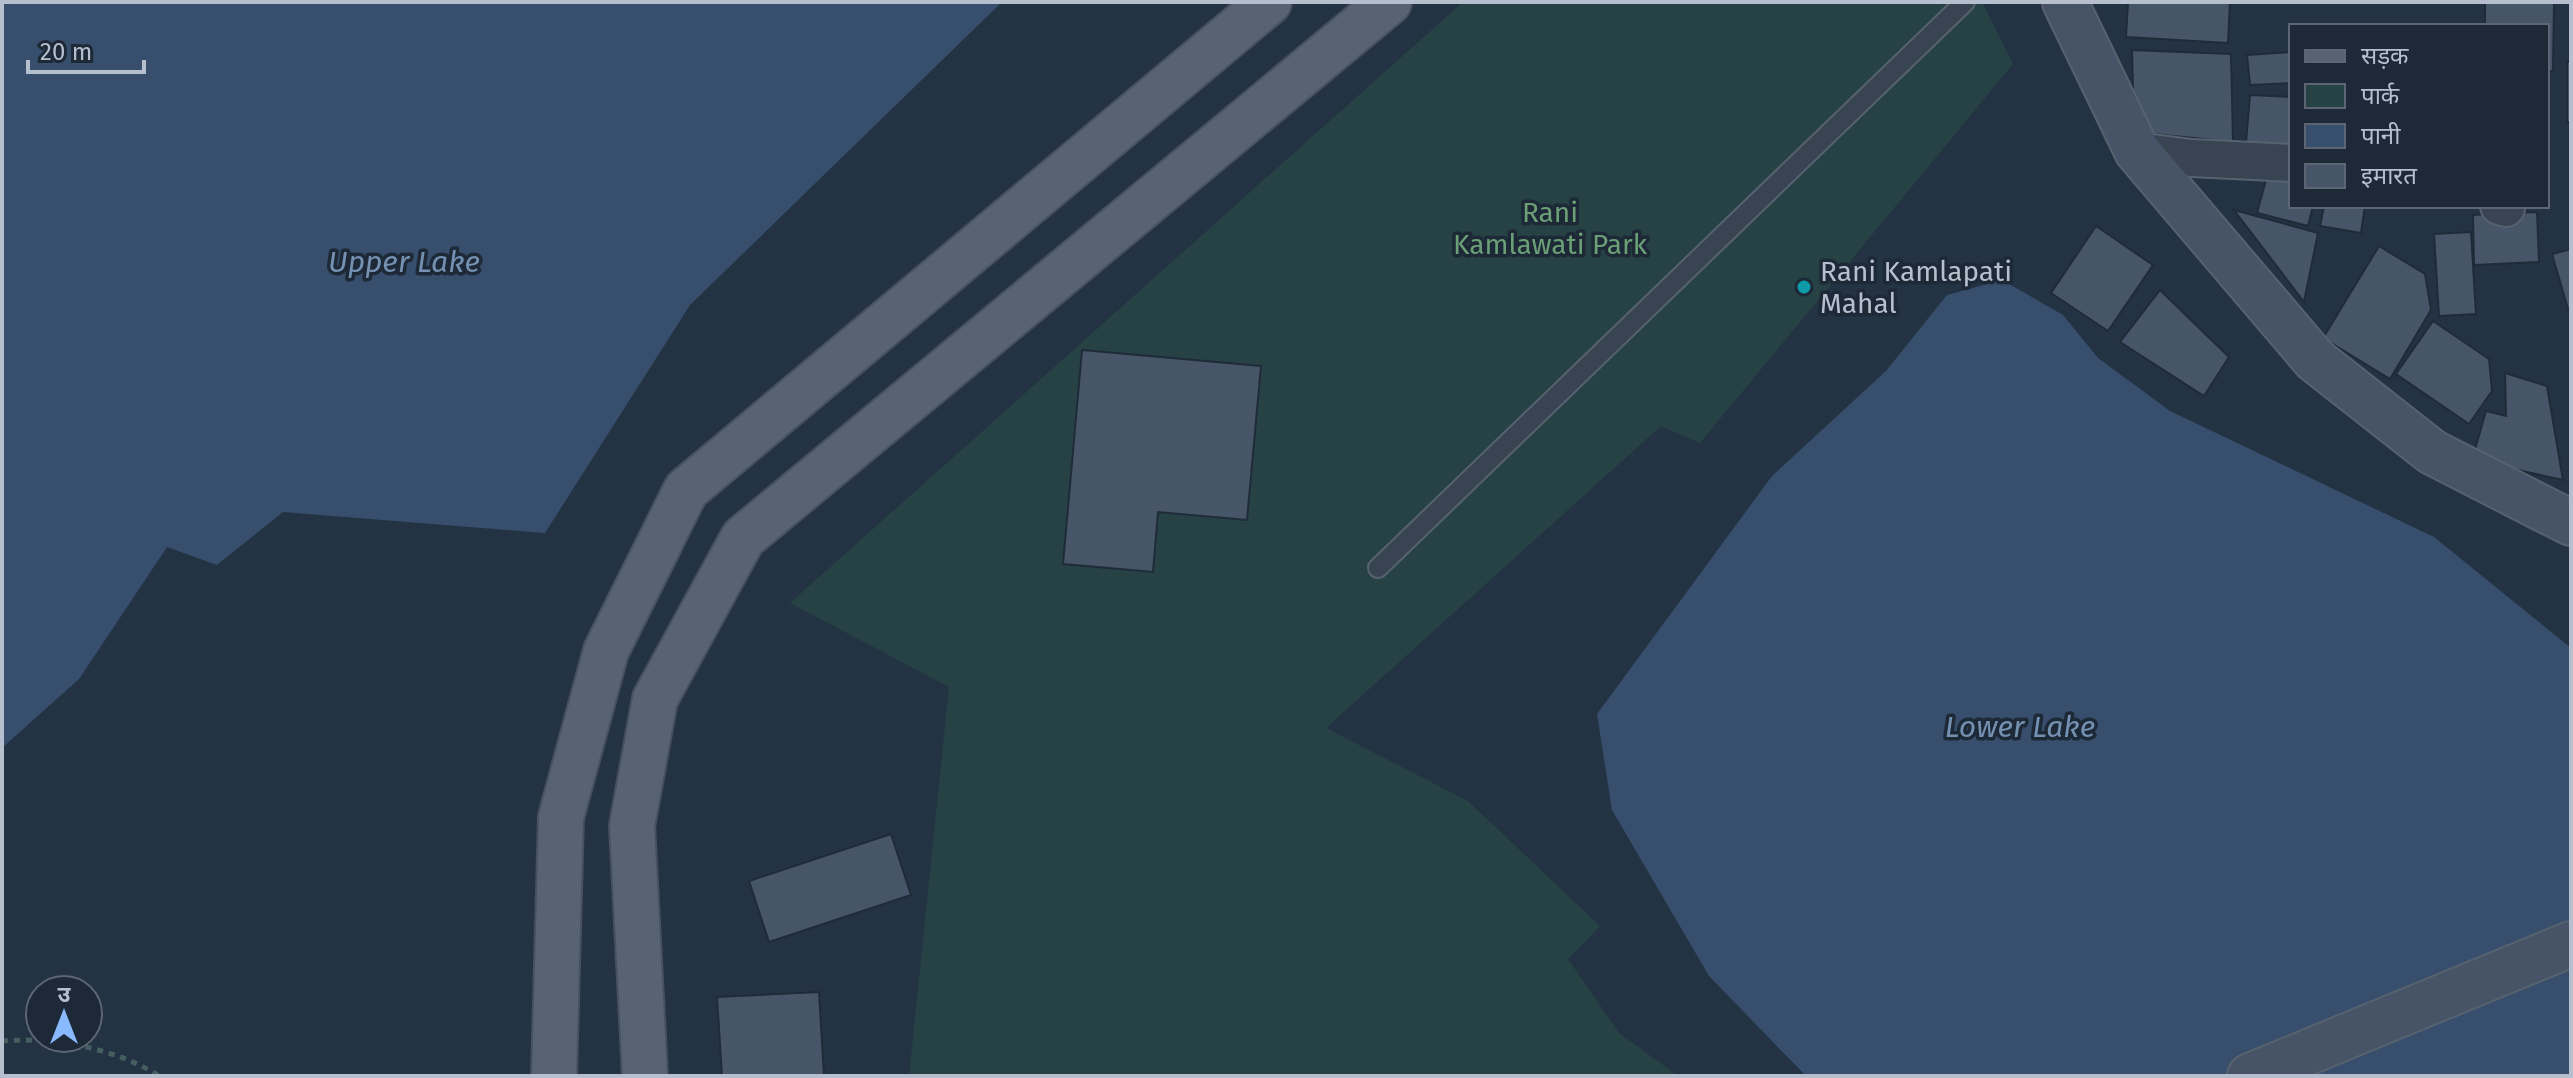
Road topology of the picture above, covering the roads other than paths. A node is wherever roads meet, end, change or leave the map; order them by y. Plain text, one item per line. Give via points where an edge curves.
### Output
1 (1269, 2) edge
2 (1389, 2) edge
3 (1965, 2) edge
4 (2065, 2) edge
5 (2137, 151) junction
6 (2289, 163) edge
7 (2571, 523) edge
8 (1378, 568) dead end
9 (2571, 944) edge
10 (554, 1076) edge
11 (645, 1076) edge
12 (2250, 1076) edge

1 - 10 main road via 686,490 606,651 561,817
2 - 11 main road via 743,538 655,699 632,826
3 - 8 lane
4 - 5 main road
5 - 6 street
5 - 7 main road via 2315,360 2432,452
9 - 12 main road

